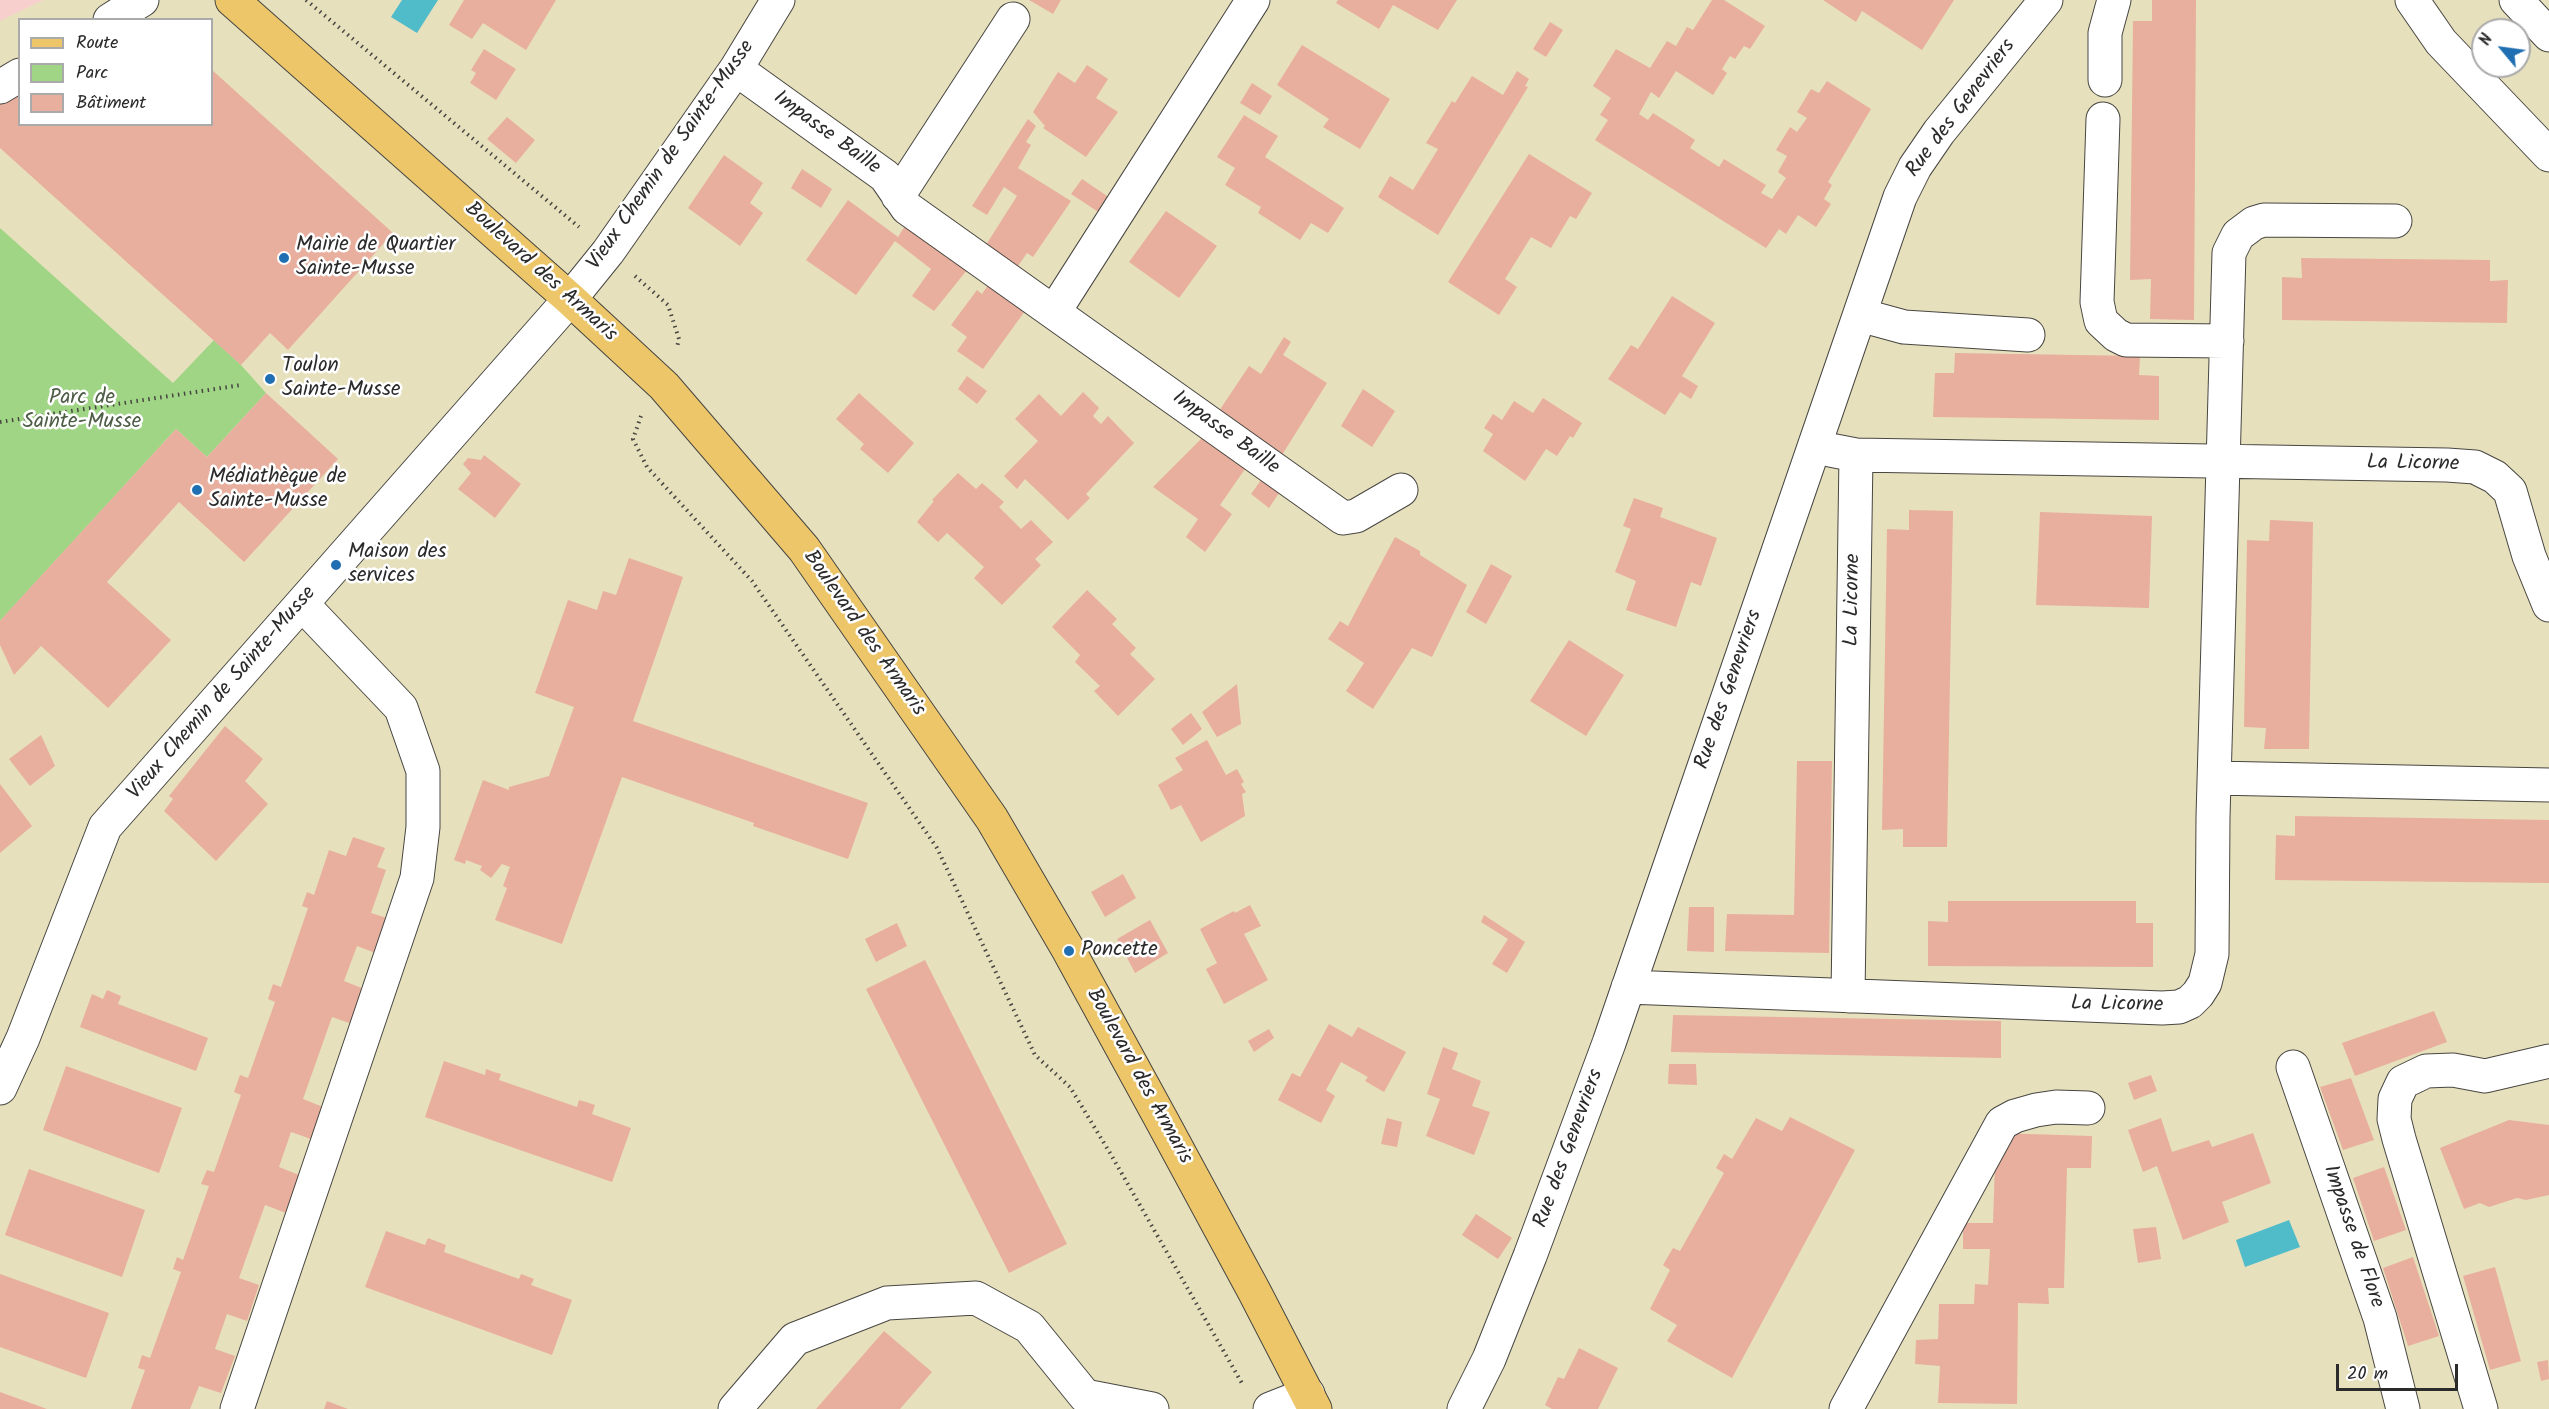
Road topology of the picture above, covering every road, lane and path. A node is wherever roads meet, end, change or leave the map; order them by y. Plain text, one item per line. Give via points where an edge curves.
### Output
1 (142, 0) edge
2 (232, 0) edge
3 (306, 0) edge
4 (778, 0) edge
5 (1253, 0) edge
6 (2046, 0) edge
7 (2114, 0) edge
8 (2412, 0) edge
9 (2516, 0) edge
10 (113, 18) edge
11 (1013, 19) dead end
12 (2549, 35) edge
13 (736, 69) junction
14 (18, 76) edge
15 (2105, 80) dead end
16 (0, 87) edge
17 (2103, 119) dead end
18 (2549, 154) edge
19 (898, 196) junction
20 (2395, 221) dead end
21 (586, 233) dead end
22 (630, 272) dead end
23 (570, 299) junction
24 (1054, 312) junction
25 (1860, 315) junction
26 (2028, 335) dead end
27 (2227, 341) junction
28 (675, 357) dead end
29 (241, 385) dead end
30 (643, 411) dead end
31 (0, 422) edge
32 (1815, 444) junction
33 (1856, 455) junction
34 (2223, 462) junction
35 (1401, 490) dead end
36 (302, 604) junction
37 (2549, 605) edge
38 (2214, 778) junction
39 (2549, 785) edge
40 (1628, 987) junction
41 (1848, 996) junction
42 (2549, 1061) edge
43 (2293, 1067) dead end
44 (0, 1088) edge
45 (2088, 1108) dead end
46 (1258, 1399) edge
47 (1311, 1402) edge
48 (1083, 1403) edge
49 (237, 1409) edge
50 (735, 1409) edge
51 (1152, 1409) edge
52 (1464, 1409) edge
53 (1846, 1409) edge
54 (2403, 1409) edge
55 (2481, 1409) edge

1 - 10 street
2 - 23 main road, Boulevard des Armaris
3 - 21 path
4 - 13 street, Vieux Chemin de Sainte-Musse
5 - 24 street
6 - 25 street, Rue des Genevriers via 1916,167 1893,216
7 - 15 street via 2105,33
8 - 18 street via 2441,42
9 - 12 street
11 - 19 street
13 - 19 street, Impasse Baille via 885,176
13 - 23 street, Vieux Chemin de Sainte-Musse via 608,252
14 - 16 street
17 - 27 street via 2097,302 2101,321 2126,340
19 - 24 street, Impasse Baille via 907,208
20 - 27 street, La Licorne via 2264,220 2244,229 2229,253
22 - 28 path via 668,305 679,339
23 - 36 street, Vieux Chemin de Sainte-Musse
23 - 47 main road, Boulevard des Armaris via 664,386 804,549 992,819 1080,972
24 - 35 street, Impasse Baille via 1343,518 1356,516
25 - 26 street via 1904,327
25 - 32 street, Rue des Genevriers
27 - 34 street, La Licorne
29 - 31 path
30 - 46 path via 633,439 646,467 752,581 937,848 1035,1055 1070,1087
32 - 33 street, La Licorne
32 - 40 street, Rue des Genevriers
33 - 34 street, La Licorne
33 - 41 street, La Licorne
34 - 37 street, La Licorne via 2464,465 2486,471 2510,491 2529,556
34 - 38 street, La Licorne
36 - 44 street, Vieux Chemin de Sainte-Musse via 105,827
36 - 49 street via 401,708 423,771 423,827 417,878
38 - 39 street
38 - 41 street, La Licorne via 2212,954 2205,983 2190,1002 2162,1008
40 - 41 street, La Licorne
40 - 52 street, Rue des Genevriers via 1563,1171 1489,1359
42 - 55 street via 2486,1076 2453,1070 2426,1071 2403,1082 2395,1099 2399,1139
43 - 54 street, Impasse de Flore via 2380,1318
45 - 53 street via 2036,1110 2002,1123
46 - 47 street
48 - 50 street via 1029,1327 976,1298 887,1303 795,1339
48 - 51 street

